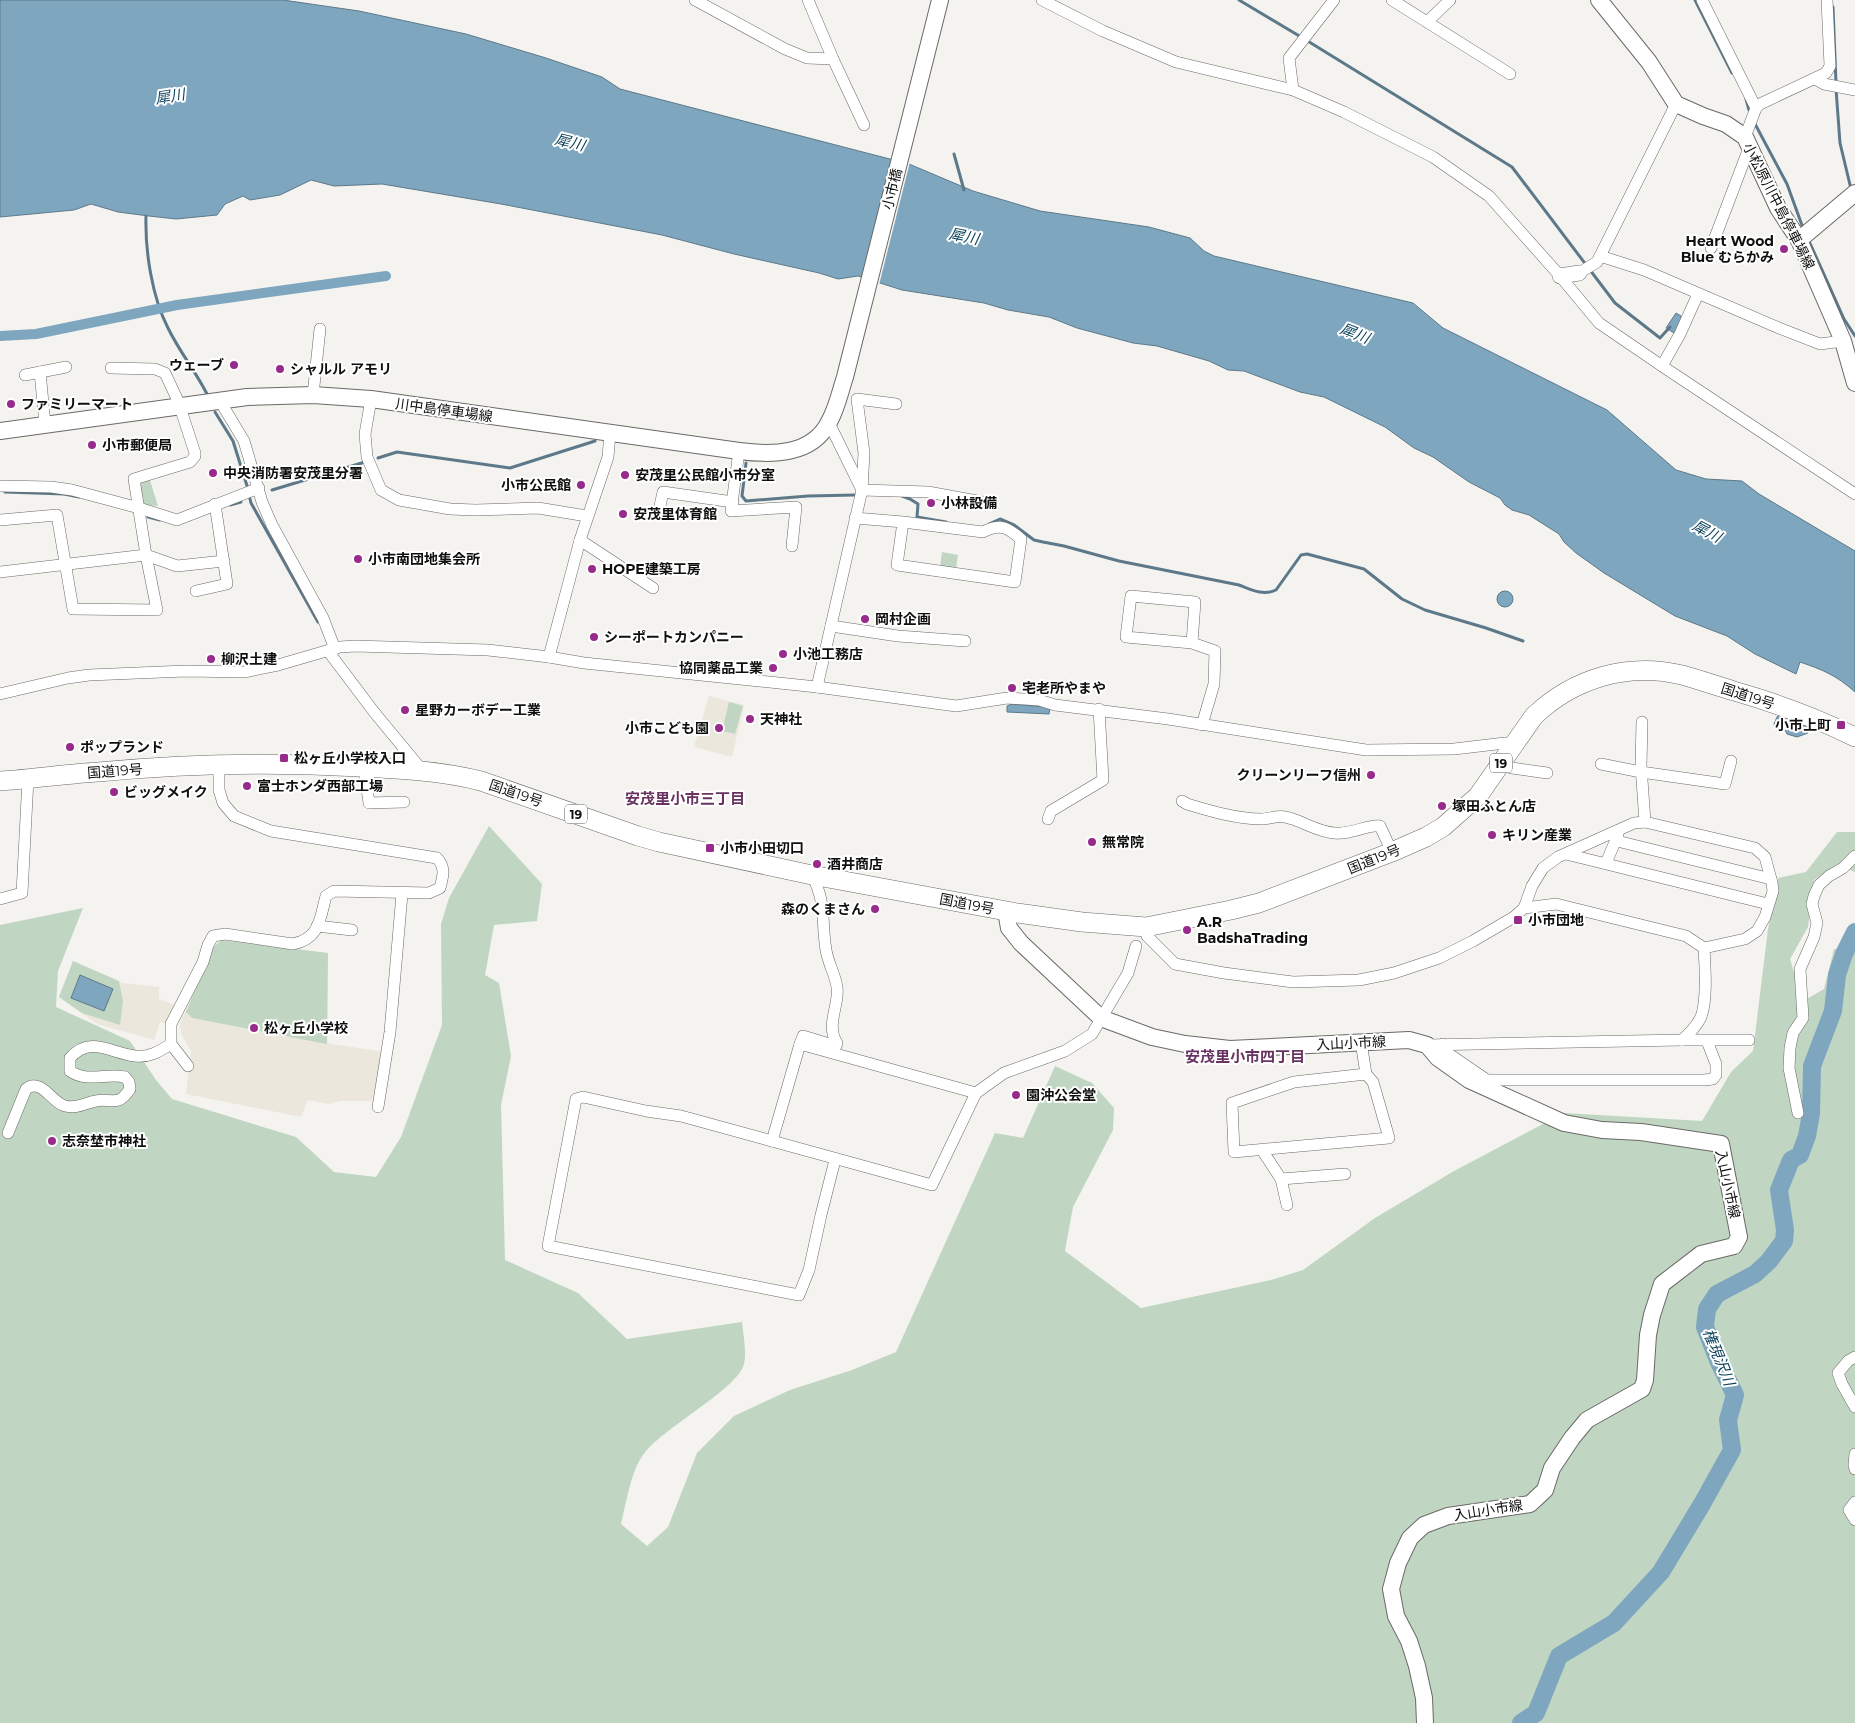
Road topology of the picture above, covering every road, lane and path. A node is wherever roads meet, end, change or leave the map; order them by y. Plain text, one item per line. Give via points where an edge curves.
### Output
1 (695, 0) edge
2 (808, 0) edge
3 (940, 0) edge
4 (1042, 0) edge
5 (1334, 0) edge
6 (1392, 0) edge
7 (1450, 0) edge
8 (1599, 0) edge
9 (1702, 0) edge
10 (1827, 0) edge
11 (1427, 22) junction
12 (833, 60) junction
13 (1510, 74) dead end
14 (1815, 79) junction
15 (1293, 90) junction
16 (1855, 90) edge
17 (1676, 104) junction
18 (1756, 108) junction
19 (864, 125) dead end
20 (1747, 142) junction
21 (1855, 193) edge
22 (1799, 240) junction
23 (1711, 248) dead end
24 (1598, 259) junction
25 (1578, 273) joint
26 (1560, 276) junction
27 (1698, 294) junction
28 (321, 329) dead end
29 (1848, 348) edge
30 (1662, 366) junction
31 (66, 367) dead end
32 (111, 368) dead end
33 (40, 372) junction
34 (24, 375) dead end
35 (845, 377) joint
36 (1855, 383) edge
37 (313, 394) junction
38 (371, 399) junction
39 (220, 401) junction
40 (896, 404) dead end
41 (180, 407) junction
42 (829, 423) junction
43 (45, 424) junction
44 (0, 431) edge
45 (610, 433) junction
46 (738, 451) junction
47 (0, 486) edge
48 (862, 490) junction
49 (252, 491) junction
50 (1855, 494) edge
51 (733, 502) junction
52 (988, 503) dead end
53 (215, 504) junction
54 (660, 506) dead end
55 (139, 508) junction
56 (587, 516) junction
57 (855, 518) junction
58 (0, 520) edge
59 (903, 522) junction
60 (580, 540) junction
61 (792, 546) dead end
62 (146, 555) junction
63 (224, 561) junction
64 (65, 564) junction
65 (0, 572) edge
66 (653, 588) dead end
67 (196, 591) dead end
68 (831, 626) junction
69 (965, 641) dead end
70 (1192, 643) junction
71 (331, 650) junction
72 (549, 657) junction
73 (817, 687) junction
74 (0, 694) edge
75 (1099, 709) junction
76 (1642, 722) dead end
77 (1202, 724) junction
78 (1855, 737) edge
79 (1513, 744) junction
80 (1731, 761) dead end
81 (1501, 764) junction
82 (1601, 764) dead end
83 (219, 765) junction
84 (364, 767) junction
85 (419, 771) junction
86 (1641, 772) junction
87 (1547, 773) dead end
88 (28, 779) junction
89 (0, 782) edge
90 (1182, 801) dead end
91 (404, 802) dead end
92 (1048, 819) dead end
93 (1645, 822) junction
94 (1618, 835) junction
95 (1392, 852) junction
96 (1566, 854) junction
97 (1855, 856) edge
98 (1606, 863) junction
99 (812, 875) junction
100 (1772, 880) junction
101 (402, 894) junction
102 (0, 899) edge
103 (1768, 904) junction
104 (1524, 908) junction
105 (1006, 911) junction
106 (317, 926) junction
107 (1146, 927) junction
108 (352, 930) dead end
109 (1136, 946) dead end
110 (1704, 948) junction
111 (1101, 1018) junction
112 (1682, 1040) junction
113 (1749, 1040) dead end
114 (1707, 1041) junction
115 (1361, 1042) junction
116 (171, 1044) junction
117 (800, 1044) junction
118 (1435, 1045) junction
119 (188, 1066) dead end
120 (1366, 1074) junction
121 (976, 1093) junction
122 (378, 1107) dead end
123 (1798, 1113) dead end
124 (8, 1133) dead end
125 (772, 1141) junction
126 (1262, 1150) junction
127 (835, 1160) junction
128 (1344, 1174) dead end
129 (1281, 1179) junction
130 (1287, 1205) dead end
131 (1855, 1357) edge
132 (1855, 1407) edge
133 (1855, 1454) edge
134 (1855, 1469) edge
135 (1855, 1502) edge
136 (1855, 1520) edge
137 (1424, 1723) edge

1 - 12 street via 784,49 807,58
2 - 12 street
3 - 35 main road, 小市橋
4 - 15 street via 1103,31 1176,62
5 - 15 street via 1289,58
6 - 11 street
7 - 11 street
8 - 17 main road via 1649,62
9 - 18 street
10 - 14 street via 1830,66 1826,73
11 - 13 street
12 - 19 street
14 - 16 street
14 - 18 street
15 - 26 street via 1433,157 1489,196
17 - 20 main road, 小松原川中島停車場線 via 1726,124
17 - 24 street
18 - 20 street
20 - 22 main road, 小松原川中島停車場線 via 1778,208
20 - 23 street
21 - 22 main road
22 - 29 main road, 小松原川中島停車場線
24 - 25 street
24 - 27 street via 1644,270
25 - 26 street
26 - 30 street via 1599,323
27 - 29 street via 1820,344
27 - 30 street
28 - 37 street
29 - 36 main road, 小松原川中島停車場線
30 - 50 street
31 - 33 street
32 - 41 street via 164,373
33 - 34 street
33 - 43 street
35 - 42 main road, 川中島停車場線
37 - 38 main road, 川中島停車場線
37 - 39 main road, 川中島停車場線
38 - 45 main road, 川中島停車場線
38 - 56 street via 365,434 367,457 381,490 399,500 450,509 538,508
39 - 41 main road, 川中島停車場線
39 - 49 street via 244,441
40 - 48 street via 857,399 864,452
41 - 43 main road, 川中島停車場線
41 - 55 street via 195,456 190,462 134,479
42 - 46 main road, 川中島停車場線 via 820,435 790,452
42 - 48 street
43 - 44 main road, 川中島停車場線
45 - 46 main road, 川中島停車場線
45 - 56 street via 608,456
46 - 51 street
47 - 55 street via 72,490
48 - 52 street via 928,492
48 - 57 street
49 - 53 street
49 - 71 street via 323,618
51 - 54 street via 663,492
51 - 61 street via 731,511 796,507
53 - 55 street via 176,520
53 - 63 street
55 - 62 street
56 - 60 street
57 - 59 street
57 - 68 street
58 - 64 street via 57,515
59 - 59 street via 983,532 993,527 1012,531 1021,539 1015,582 897,565
60 - 66 street
60 - 72 street
62 - 63 street via 177,566
62 - 64 street
62 - 64 street via 157,610 73,609
63 - 67 street via 227,584
64 - 65 street
68 - 69 street
68 - 73 street
70 - 70 street via 1126,637 1131,596 1195,602
70 - 77 street via 1215,651 1214,684
71 - 72 street via 356,646 436,648
71 - 74 street via 244,672 89,675
71 - 85 street
72 - 73 street
73 - 75 street via 956,706 1007,698
75 - 77 street
75 - 92 street via 1103,780 1051,811
76 - 86 street
77 - 79 street via 1366,750 1454,749 1506,742
78 - 79 highway, 国道19号 / 19 via 1813,717 1742,693 1681,675 1637,670 1604,675 1560,695 1534,716
79 - 81 highway, 国道19号 / 19
80 - 86 street via 1725,784
81 - 87 street
81 - 95 highway, 国道19号 / 19 via 1478,796 1458,815 1426,837
82 - 86 street
83 - 84 highway, 国道19号 / 19
83 - 88 highway, 国道19号 / 19
83 - 101 street via 219,790 223,803 234,816 271,831 437,858 444,874 440,888 428,893
84 - 85 highway, 国道19号 / 19
84 - 91 street via 369,804
85 - 99 highway, 国道19号 / 19 via 481,781 658,842
86 - 93 street
88 - 89 highway, 国道19号 / 19
88 - 102 street via 22,893
90 - 95 street via 1233,815 1261,819 1284,816 1324,832 1341,834 1380,826
93 - 94 street via 1634,823
93 - 100 street via 1755,848 1765,857
94 - 96 street
94 - 98 street
94 - 100 street
95 - 107 highway, 国道19号 / 19 via 1259,903
96 - 98 street
96 - 104 street via 1543,868
97 - 123 street via 1819,885 1812,904 1817,923 1800,969 1803,1018 1793,1033 1790,1048 1789,1068
98 - 103 street
99 - 105 highway, 国道19号 / 19
99 - 117 street via 822,898 826,951 838,988 833,1037 837,1043 836,1046 803,1036
100 - 103 street
101 - 106 street via 334,891 326,896
101 - 122 street via 390,1032
103 - 110 street via 1757,931 1745,939
104 - 107 street via 1484,936 1439,958 1394,974 1359,980 1293,982 1175,964 1147,936
104 - 110 street via 1556,904 1686,936
105 - 107 highway, 国道19号 / 19
105 - 111 main road, 入山小市線 via 1009,928 1021,943
106 - 108 street
106 - 116 street via 311,937 293,944 225,934 213,936 171,1024
109 - 111 street via 1128,973
110 - 112 street via 1706,973 1701,1018
111 - 115 main road, 入山小市線 via 1160,1039 1230,1049
111 - 121 street via 1092,1034 1065,1051 1004,1072
112 - 114 street
112 - 118 street
113 - 114 street
114 - 118 street via 1716,1064 1716,1075 1713,1079 1704,1080 1487,1080
115 - 118 main road, 入山小市線 via 1409,1040
115 - 120 street
116 - 119 street
116 - 124 street via 148,1056 136,1057 98,1046 77,1050 70,1058 70,1071 84,1078 125,1076 130,1089 126,1095 119,1100 96,1100 77,1107 63,1105 36,1085 31,1085 26,1089
117 - 121 street
117 - 125 street
118 - 137 main road, 入山小市線 via 1438,1058 1469,1080 1564,1123 1721,1144 1739,1237 1734,1246 1701,1254 1662,1284 1652,1314 1642,1389 1587,1420 1552,1468 1545,1490 1530,1504 1448,1516 1424,1524 1410,1538 1398,1563 1391,1589 1396,1616 1417,1666 1424,1698
120 - 126 street via 1373,1082 1389,1138
120 - 126 street via 1294,1082 1232,1104 1234,1152
121 - 127 street via 932,1185
125 - 127 street
125 - 127 street via 681,1116 576,1098 548,1246 799,1295 809,1270
126 - 129 street
128 - 129 street
129 - 130 street
131 - 132 street via 1848,1360 1838,1373
133 - 134 street
135 - 136 street via 1849,1510

